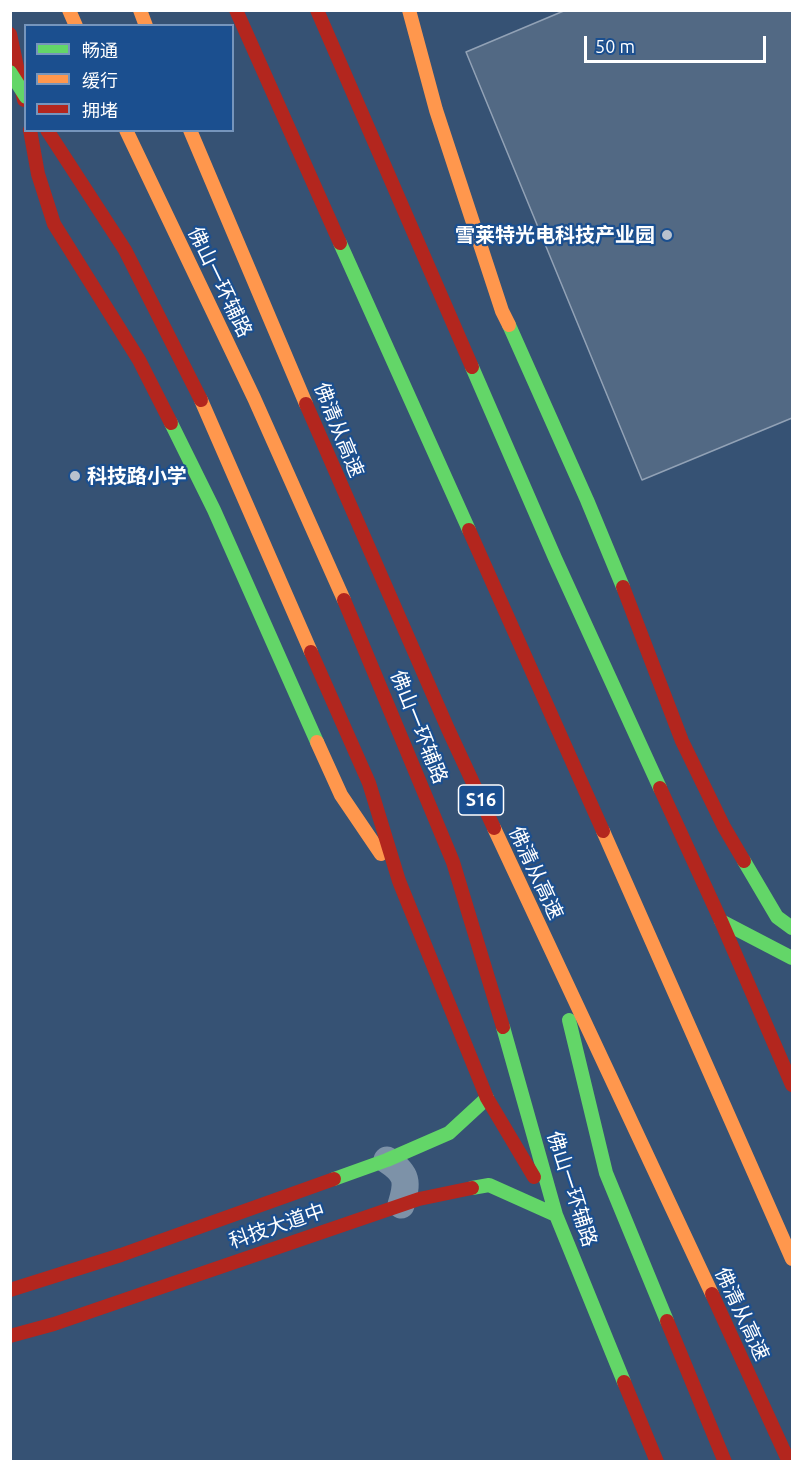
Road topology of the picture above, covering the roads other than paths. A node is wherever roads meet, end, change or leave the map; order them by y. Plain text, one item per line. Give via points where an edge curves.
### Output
1 (69, 10) edge
2 (236, 10) edge
3 (317, 10) edge
4 (410, 10) edge
5 (75, 24) edge
6 (10, 34) edge
7 (10, 72) edge
8 (24, 94) edge
9 (24, 100) edge
10 (30, 132) edge
11 (48, 132) edge
12 (127, 132) edge
13 (191, 132) edge
14 (399, 881) junction
15 (721, 921) junction
16 (792, 928) edge
17 (552, 951) junction
18 (792, 958) edge
19 (792, 1085) edge
20 (486, 1098) junction
21 (387, 1160) junction
22 (401, 1205) junction
23 (556, 1215) junction
24 (792, 1259) edge
25 (10, 1290) edge
26 (10, 1336) edge
27 (657, 1461) edge
28 (725, 1461) edge
29 (789, 1461) edge

1 - 5 main road
2 - 24 main road
3 - 15 main road via 555,558
4 - 16 main road via 436,110 502,311 625,591 681,741 724,827 777,917
6 - 9 main road
7 - 8 main road, bridge
10 - 14 main road via 38,174 54,224 139,360 214,510 341,795
11 - 14 main road via 124,250 202,403 369,783
12 - 23 main road, 佛山一环辅路 via 263,420 373,666 453,862
13 - 17 main road, 佛清从高速 / S16 via 452,739
14 - 20 main road
15 - 18 main road
15 - 19 main road
17 - 28 main road via 606,1173
17 - 29 main road, 佛清从高速 / S16
20 - 21 main road, 科技大道中 via 449,1133
20 - 23 main road
21 - 22 street via 404,1176 406,1189
21 - 25 main road, 科技大道中 via 121,1256
22 - 23 main road, 科技大道中 via 489,1185
22 - 26 main road, 科技大道中
23 - 27 main road, 佛山一环辅路

